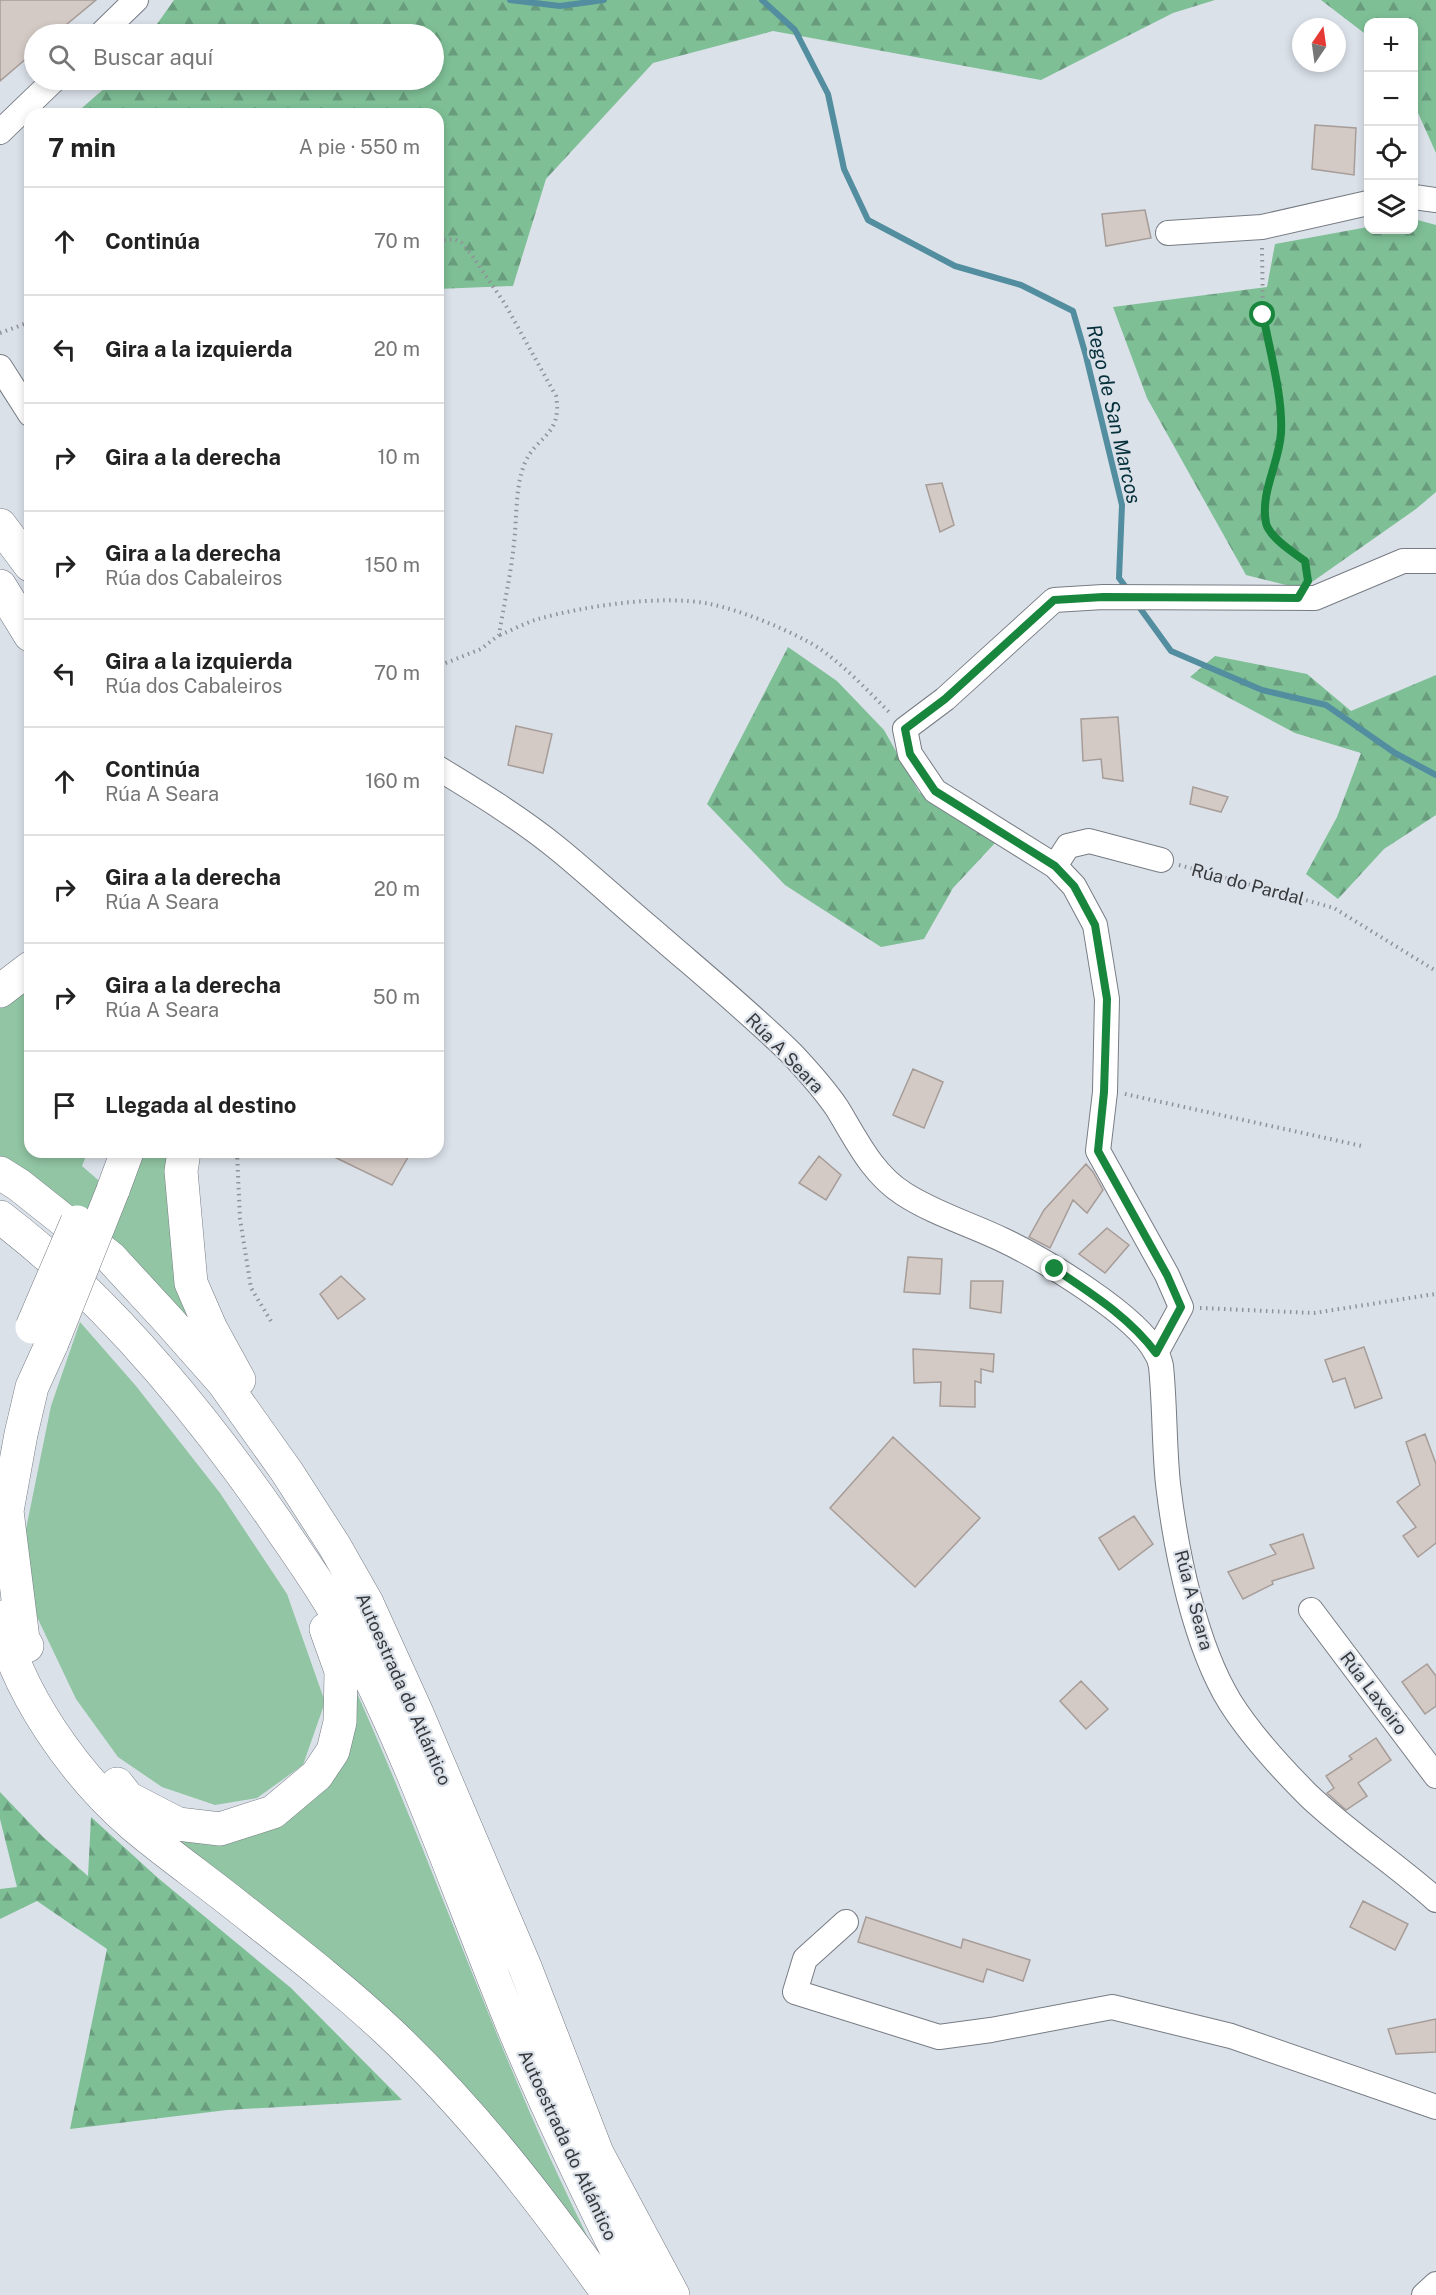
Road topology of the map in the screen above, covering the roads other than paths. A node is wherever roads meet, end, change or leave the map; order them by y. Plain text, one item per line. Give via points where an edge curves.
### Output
1 (136, 0) edge
2 (111, 24) edge
3 (44, 90) edge
4 (25, 108) edge
5 (24, 109) edge
6 (0, 132) edge
7 (1418, 198) edge
8 (1436, 200) edge
9 (1364, 204) edge
10 (1168, 233) dead end
11 (0, 367) edge
12 (24, 405) edge
13 (0, 500) edge
14 (0, 525) edge
15 (24, 530) edge
16 (24, 558) edge
17 (1436, 561) edge
18 (0, 562) edge
19 (0, 586) edge
20 (24, 595) edge
21 (24, 626) edge
22 (444, 772) edge
23 (1161, 860) road end
24 (1055, 866) junction
25 (24, 973) edge
26 (0, 991) edge
27 (121, 1158) edge
28 (183, 1158) edge
29 (105, 1172) edge
30 (0, 1173) edge
31 (0, 1217) edge
32 (42, 1335) junction
33 (1156, 1353) junction
34 (0, 1426) edge
35 (287, 1472) junction
36 (318, 1583) junction
37 (1311, 1610) dead end
38 (0, 1617) edge
39 (1436, 1776) edge
40 (1436, 1900) edge
41 (846, 1922) dead end
42 (1436, 2107) edge
43 (1436, 2284) edge
44 (609, 2295) edge
45 (639, 2295) edge
46 (673, 2295) edge
47 (1424, 2295) edge

1 - 2 street
3 - 4 street
5 - 6 street
7 - 8 street
9 - 10 street via 1262,227
11 - 12 street
13 - 15 highway
14 - 16 highway
17 - 24 street via 1403,561 1315,598 1054,600 945,699 905,729 910,754 935,791
18 - 20 highway
19 - 21 highway
22 - 33 street, Rúa A Seara via 497,804 555,847 791,1053 836,1107 865,1156 901,1192 1055,1269 1111,1307 1143,1335
23 - 24 street via 1089,841 1068,846
24 - 33 street via 1074,886 1095,925 1107,999 1098,1151 1181,1307
25 - 26 highway
27 - 29 highway
28 - 35 highway via 191,1283 211,1329
29 - 32 highway, bridge
30 - 35 highway, Autoestrada do Atlántico via 111,1258 223,1382
31 - 36 highway, Autoestrada do Atlántico via 31,1240 97,1303 165,1378 216,1438
32 - 34 highway via 10,1386
32 - 36 highway via 7,1511 23,1639 74,1734 128,1797 178,1824 220,1829 273,1812 317,1775 333,1751 340,1722 341,1671 326,1630
33 - 40 street, Rúa A Seara via 1161,1366 1168,1486 1176,1533 1194,1616 1230,1703 1270,1755 1310,1797
35 - 46 highway, Autoestrada do Atlántico via 368,1603 525,1967 597,2153
36 - 45 highway, Autoestrada do Atlántico via 380,1697 513,2024 580,2178
37 - 39 street, Rúa Laxeiro
38 - 44 highway via 6,1644 37,1709 79,1769 131,1823 323,1974 390,2033 493,2141
41 - 42 street via 805,1959 795,1992 939,2037 1112,2007 1231,2036
43 - 47 street

